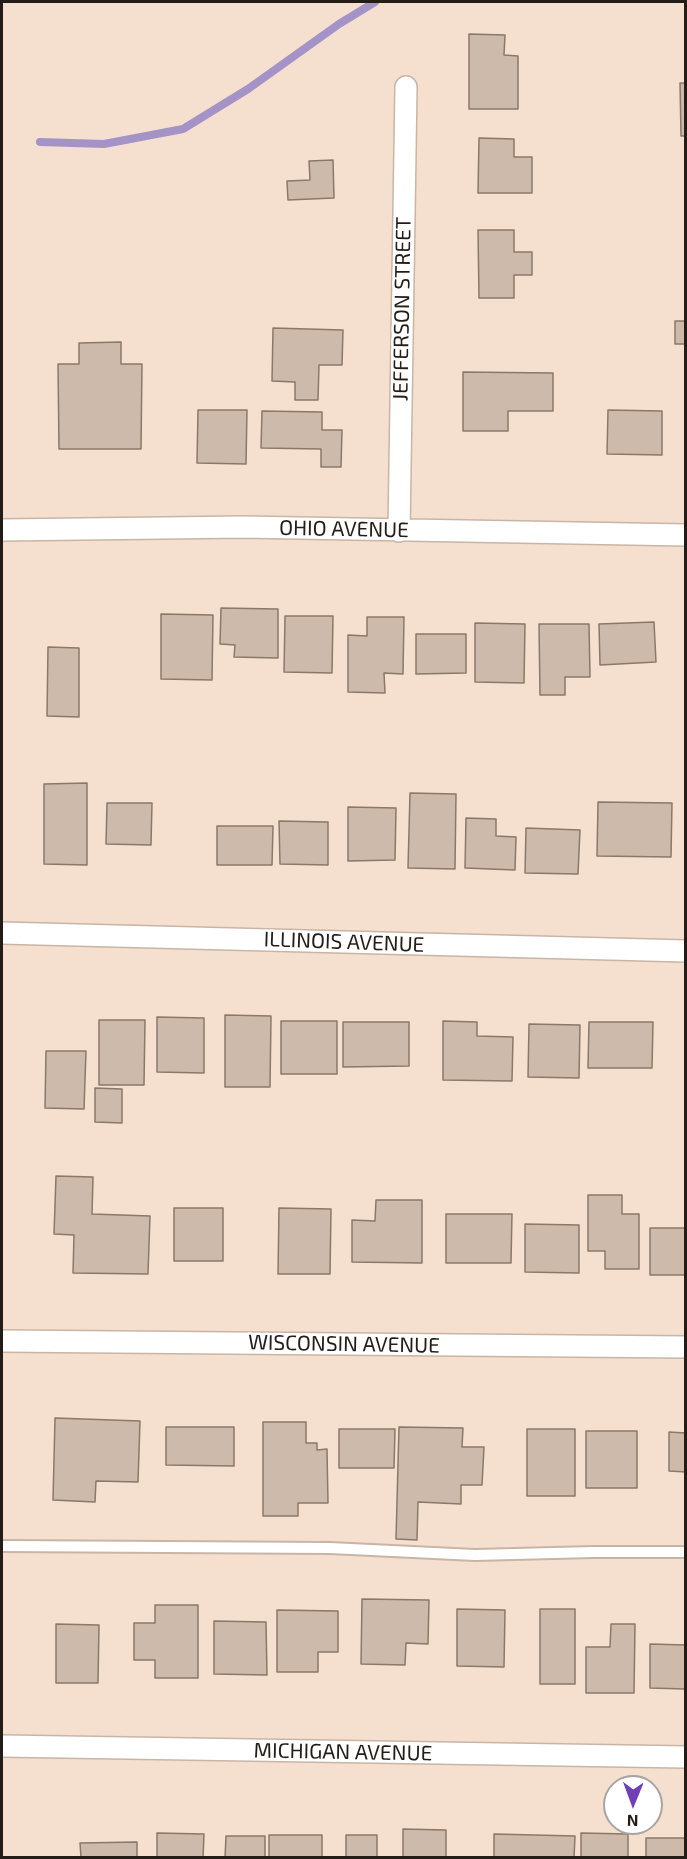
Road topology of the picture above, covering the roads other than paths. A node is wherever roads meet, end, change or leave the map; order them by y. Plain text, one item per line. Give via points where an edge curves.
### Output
1 (406, 87) dead end
2 (2, 531) edge
3 (399, 531) junction
4 (686, 535) edge
5 (2, 933) edge
6 (686, 951) edge
7 (2, 1341) edge
8 (686, 1347) edge
9 (2, 1546) edge
10 (686, 1552) edge
11 (2, 1746) edge
12 (686, 1757) edge

1 - 3 street, JEFFERSON STREET
2 - 3 street, OHIO AVENUE via 243,527
3 - 4 street, OHIO AVENUE
5 - 6 street, ILLINOIS AVENUE
7 - 8 street, WISCONSIN AVENUE
9 - 10 lane via 330,1548 475,1555
11 - 12 street, MICHIGAN AVENUE

